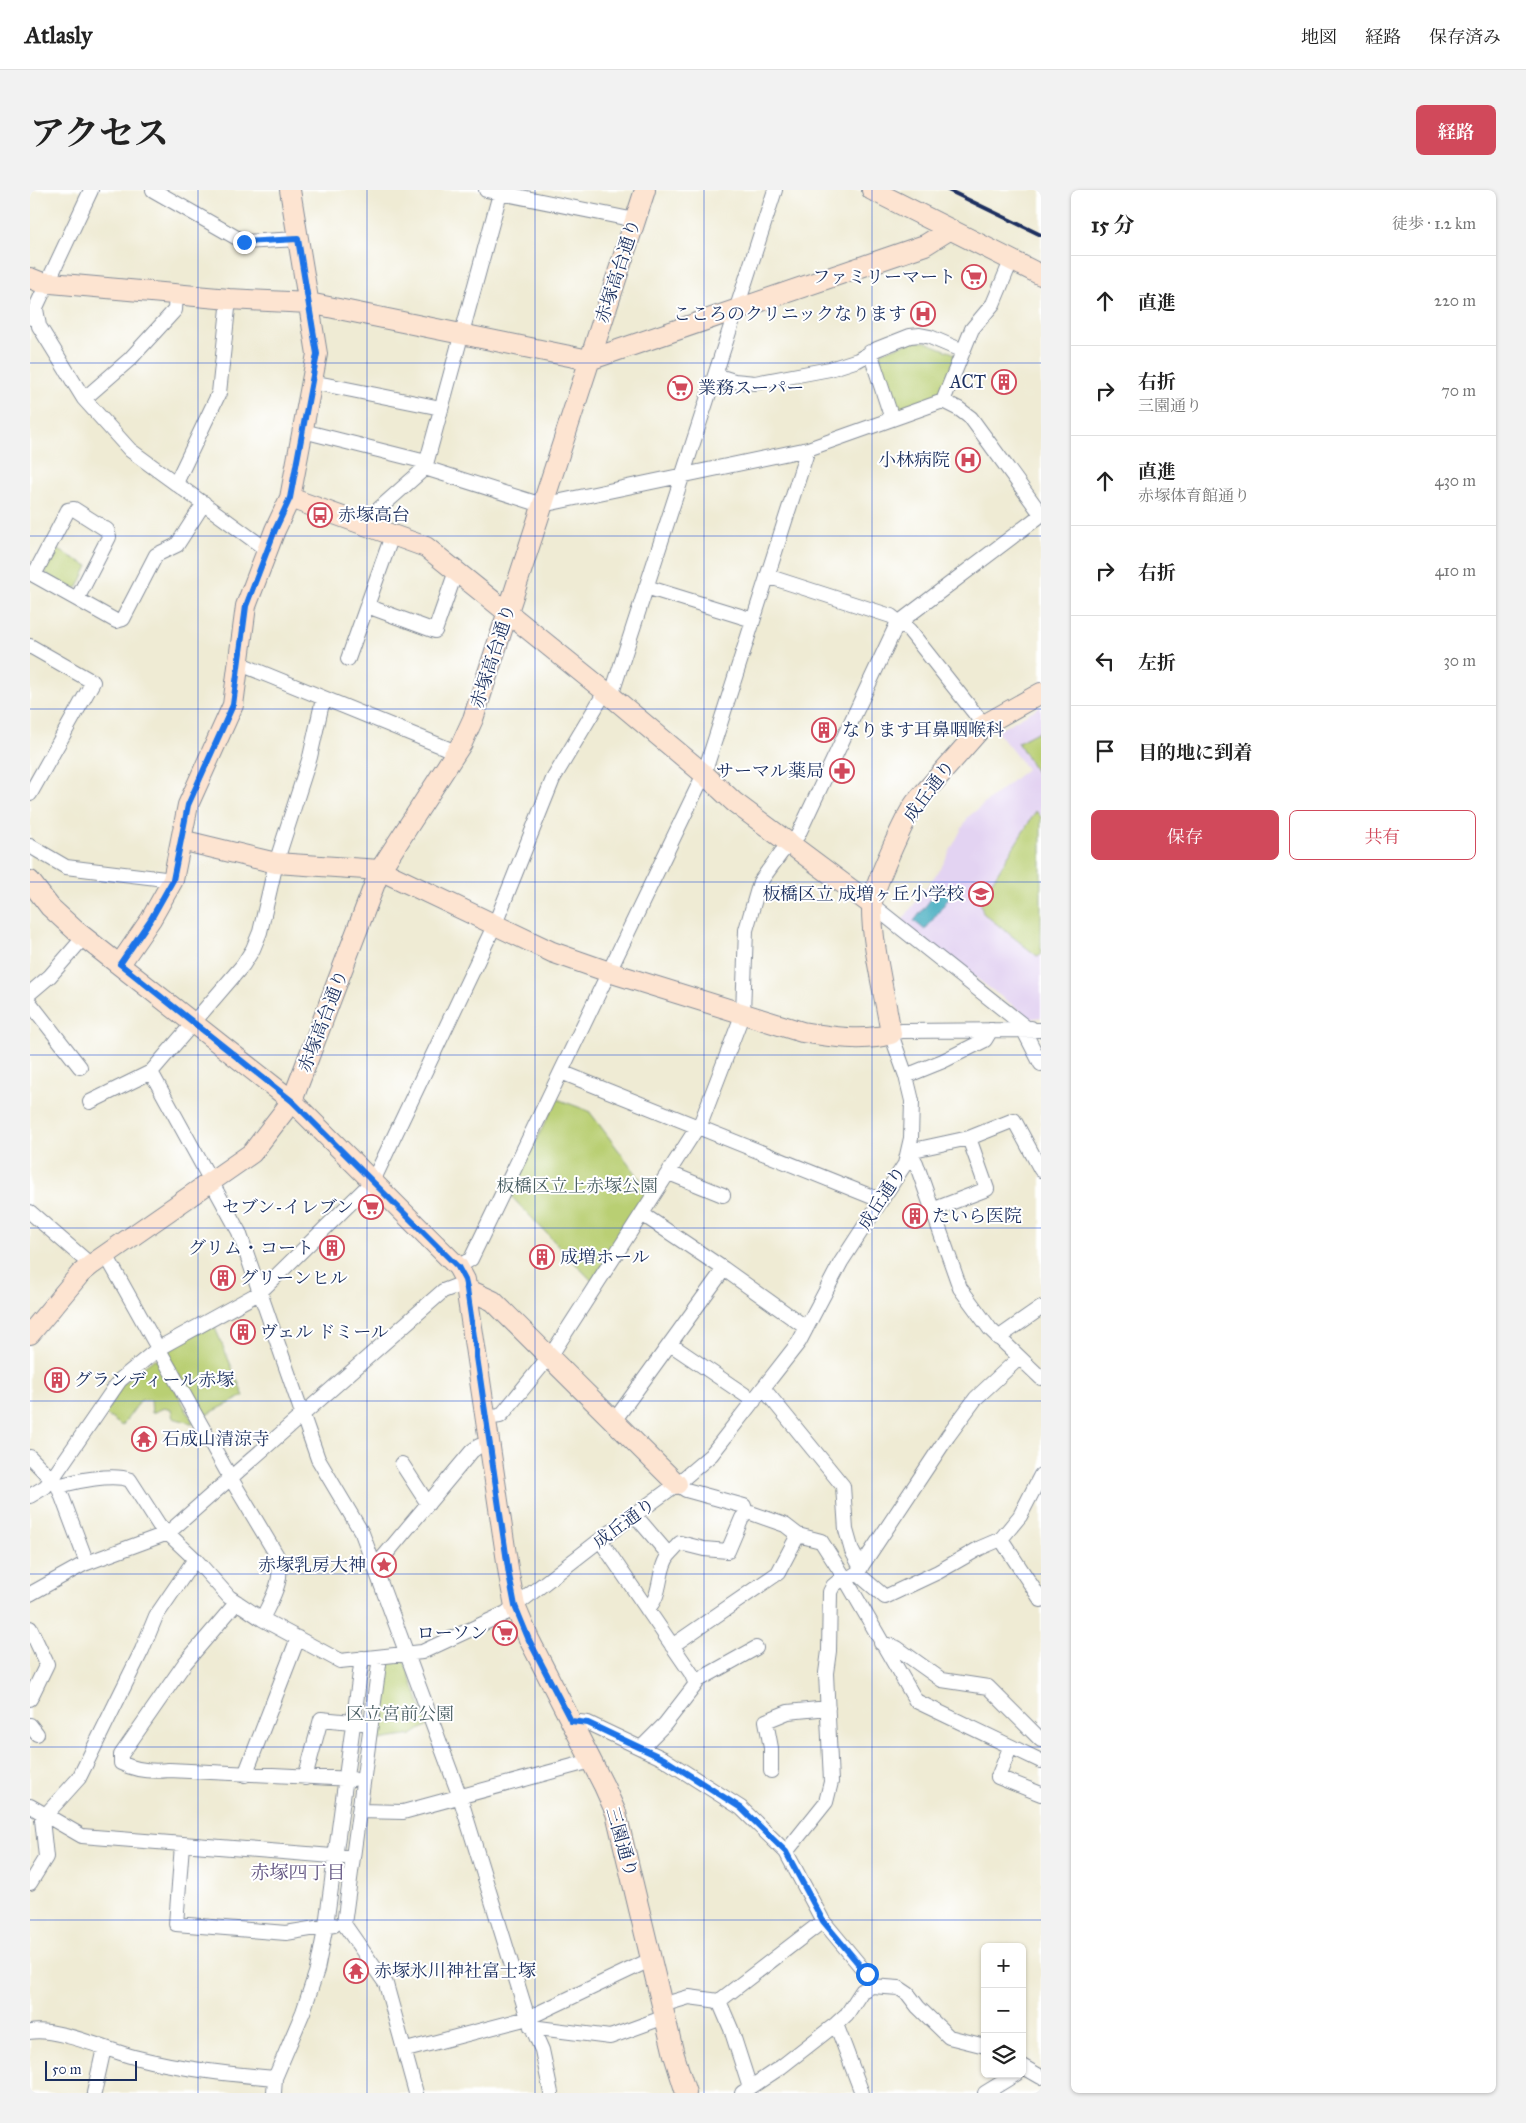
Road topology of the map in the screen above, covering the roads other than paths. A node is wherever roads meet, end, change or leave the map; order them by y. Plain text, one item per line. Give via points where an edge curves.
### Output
1 (91, 190) edge
2 (153, 190) edge
3 (290, 190) edge
4 (486, 190) edge
5 (645, 190) edge
6 (775, 190) edge
7 (872, 190) edge
8 (501, 192) edge
9 (634, 220) junction
10 (949, 230) junction
11 (298, 239) junction
12 (1011, 261) junction
13 (1041, 275) edge
14 (39, 280) edge
15 (176, 294) junction
16 (229, 299) junction
17 (309, 303) junction
18 (736, 310) junction
19 (33, 315) edge
20 (461, 334) junction
21 (963, 351) junction
22 (870, 352) junction
23 (589, 360) junction
24 (715, 375) junction
25 (312, 382) junction
26 (84, 399) junction
27 (943, 401) junction
28 (441, 408) junction
29 (892, 419) junction
30 (303, 431) junction
31 (808, 449) junction
32 (425, 465) junction
33 (682, 476) junction
34 (176, 483) junction
35 (290, 498) junction
36 (204, 503) junction
37 (542, 505) junction
38 (1041, 514) edge
39 (363, 523) junction
40 (393, 534) junction
41 (267, 550) junction
42 (456, 571) junction
43 (32, 574) edge
44 (767, 576) junction
45 (646, 587) junction
46 (77, 599) junction
47 (367, 606) junction
48 (507, 613) junction
49 (753, 620) junction
50 (900, 622) junction
51 (30, 646) edge
52 (348, 659) dead end
53 (238, 664) junction
54 (1041, 693) edge
55 (608, 694) junction
56 (323, 698) junction
57 (984, 725) junction
58 (456, 752) junction
59 (704, 774) junction
60 (30, 794) edge
61 (181, 840) junction
62 (789, 844) junction
63 (30, 846) edge
64 (276, 863) junction
65 (380, 870) junction
66 (173, 880) junction
67 (30, 881) edge
68 (872, 905) junction
69 (495, 924) junction
70 (84, 937) junction
71 (120, 964) junction
72 (608, 972) junction
73 (30, 993) edge
74 (30, 1003) edge
75 (743, 1013) junction
76 (194, 1024) junction
77 (1033, 1029) edge
78 (991, 1030) junction
79 (891, 1034) junction
80 (1041, 1064) edge
81 (80, 1067) dead end
82 (151, 1072) junction
83 (561, 1072) junction
84 (906, 1076) junction
85 (292, 1101) junction
86 (90, 1102) dead end
87 (698, 1126) junction
88 (970, 1138) junction
89 (909, 1151) junction
90 (1041, 1170) edge
91 (669, 1173) junction
92 (373, 1181) junction
93 (210, 1182) junction
94 (723, 1195) dead end
95 (880, 1200) junction
96 (932, 1210) junction
97 (30, 1212) edge
98 (642, 1214) junction
99 (99, 1260) junction
100 (458, 1267) junction
101 (724, 1268) junction
102 (467, 1289) junction
103 (259, 1293) junction
104 (1041, 1308) edge
105 (807, 1327) junction
106 (30, 1334) edge
107 (998, 1338) junction
108 (670, 1344) junction
109 (159, 1348) junction
110 (550, 1357) junction
111 (1019, 1358) junction
112 (1041, 1378) edge
113 (763, 1388) junction
114 (754, 1401) junction
115 (302, 1414) junction
116 (486, 1418) junction
117 (614, 1421) junction
118 (490, 1445) junction
119 (30, 1457) edge
120 (402, 1464) dead end
121 (230, 1477) junction
122 (55, 1483) junction
123 (677, 1484) junction
124 (1039, 1485) edge
125 (30, 1496) edge
126 (428, 1504) junction
127 (634, 1514) junction
128 (746, 1514) junction
129 (168, 1533) junction
130 (798, 1535) junction
131 (1001, 1539) junction
132 (600, 1540) junction
133 (668, 1555) junction
134 (195, 1559) junction
135 (87, 1563) junction
136 (375, 1567) junction
137 (855, 1573) junction
138 (30, 1594) edge
139 (1041, 1600) edge
140 (237, 1602) junction
141 (515, 1606) junction
142 (646, 1608) junction
143 (262, 1619) junction
144 (30, 1628) edge
145 (298, 1638) junction
146 (882, 1643) junction
147 (672, 1646) junction
148 (756, 1648) dead end
149 (408, 1655) junction
150 (380, 1656) junction
151 (362, 1658) junction
152 (695, 1682) junction
153 (30, 1699) edge
154 (828, 1708) junction
155 (571, 1721) junction
156 (354, 1722) junction
157 (371, 1724) junction
158 (1041, 1740) edge
159 (641, 1748) junction
160 (1010, 1748) junction
161 (591, 1760) junction
162 (1041, 1761) edge
163 (771, 1771) dead end
164 (245, 1775) junction
165 (304, 1778) junction
166 (346, 1779) junction
167 (363, 1780) junction
168 (1041, 1794) edge
169 (460, 1797) junction
170 (30, 1806) edge
171 (359, 1811) junction
172 (45, 1813) junction
173 (182, 1845) junction
174 (786, 1852) junction
175 (336, 1856) junction
176 (353, 1858) junction
177 (30, 1883) edge
178 (823, 1921) junction
179 (344, 1924) junction
180 (326, 1925) junction
181 (652, 1959) junction
182 (872, 1986) junction
183 (719, 2001) junction
184 (664, 2011) junction
185 (529, 2023) junction
186 (836, 2024) junction
187 (30, 2032) edge
188 (981, 2045) edge
189 (104, 2048) junction
190 (406, 2050) junction
191 (1026, 2071) edge
192 (1041, 2077) edge
193 (275, 2078) junction
194 (1008, 2078) edge
195 (746, 2091) edge
196 (94, 2093) edge
197 (274, 2093) edge
198 (416, 2093) edge
199 (551, 2093) edge
200 (686, 2093) edge
201 (862, 2093) edge
202 (985, 2093) edge

1 - 14 street
2 - 11 street via 244,242
3 - 11 street
4 - 8 street
5 - 9 street, 赤塚高台通り
6 - 18 street
7 - 10 street
8 - 9 street
8 - 20 street
9 - 23 street, 赤塚高台通り
10 - 12 street
10 - 18 street via 925,245
11 - 17 street
12 - 13 street
12 - 21 street via 996,298 974,326
14 - 15 street
14 - 19 street
15 - 16 street
15 - 26 street via 175,310 130,359
16 - 17 street
16 - 34 street via 219,393
17 - 20 street
17 - 25 street via 317,354
18 - 23 street
18 - 24 street
19 - 26 street
20 - 23 street
20 - 28 street
21 - 22 street via 920,335
21 - 27 street
22 - 24 street via 830,370 765,382 745,382
22 - 29 street
23 - 37 street, 赤塚高台通り
24 - 33 street
25 - 28 street
25 - 30 street
26 - 34 street via 130,450
27 - 29 street
27 - 38 street via 971,418
28 - 32 street
29 - 31 street
30 - 32 street
30 - 35 street
31 - 33 street
31 - 44 street
32 - 37 street
32 - 39 street
33 - 37 street
33 - 45 street
34 - 36 street
35 - 39 street
35 - 41 street
36 - 41 street
36 - 46 street via 177,545 156,555 123,619 116,621
37 - 48 street, 赤塚高台通り
38 - 50 street
39 - 40 street
40 - 42 street via 424,545
40 - 47 street
41 - 53 street via 246,606
42 - 47 street via 435,631
42 - 48 street
43 - 46 street
43 - 46 street via 68,510 74,509 107,530 109,537
44 - 49 street
44 - 50 street via 891,616
45 - 49 street
45 - 55 street
47 - 52 street
48 - 55 street
48 - 58 street, 赤塚高台通り via 473,719
49 - 59 street
50 - 57 street
50 - 62 street via 798,835
51 - 60 street via 93,682
53 - 56 street
53 - 61 street via 233,705 188,805
54 - 57 street, 成丘通り
55 - 59 street
55 - 69 street via 553,779
56 - 58 street
56 - 64 street via 310,757
57 - 68 street, 成丘通り via 911,809
58 - 65 street, 赤塚高台通り
59 - 62 street via 734,802
59 - 72 street
61 - 64 street
61 - 66 street
62 - 68 street
62 - 75 street via 760,882 746,930
63 - 66 street via 66,867
64 - 65 street
64 - 76 street via 253,949
65 - 69 street
65 - 85 street, 赤塚高台通り
66 - 71 street
67 - 70 street via 50,907
68 - 77 street
68 - 79 street, 成丘通り
69 - 72 street via 552,952
69 - 92 street
70 - 71 street
70 - 73 street via 50,976
71 - 76 street
72 - 75 street
72 - 83 street
74 - 81 street
75 - 79 street via 817,1035 872,1038
75 - 87 street
76 - 82 street
76 - 85 street
77 - 78 street
77 - 80 street
78 - 79 street via 902,1031
78 - 84 street via 985,1040
79 - 84 street, 成丘通り
82 - 86 street
82 - 93 street
83 - 87 street
83 - 100 street via 471,1259
84 - 89 street, 成丘通り via 912,1101
85 - 92 street
85 - 93 street, 赤塚高台通り via 255,1150
87 - 91 street
87 - 95 street
88 - 89 street
88 - 90 street via 1014,1120
88 - 96 street via 987,1189
89 - 95 street, 成丘通り via 898,1176
89 - 96 street
91 - 94 street
91 - 98 street
92 - 100 street
92 - 103 street
93 - 99 street, 赤塚高台通り
93 - 103 street via 239,1232
95 - 105 street, 成丘通り via 841,1262
96 - 107 street via 960,1288
97 - 99 street
98 - 101 street
98 - 110 street
99 - 106 street, 赤塚高台通り via 80,1274
99 - 109 street
100 - 102 street, 三園通り
101 - 105 street
101 - 108 street
102 - 110 street via 493,1301
102 - 115 street via 456,1286 443,1292
102 - 116 street, 三園通り
103 - 109 street
103 - 115 street
104 - 107 street
105 - 113 street, 成丘通り
107 - 111 street
108 - 114 street
108 - 117 street
109 - 121 street
109 - 122 street via 120,1380
110 - 116 street via 500,1416
110 - 117 street
111 - 112 street
111 - 137 street via 976,1398
113 - 114 street, 成丘通り
113 - 137 street via 843,1486 846,1530
114 - 123 street, 成丘通り via 711,1455
115 - 121 street
115 - 136 street via 318,1460 362,1533
116 - 118 street, 三園通り
117 - 123 street
118 - 126 street via 479,1446 472,1451
118 - 141 street, 三園通り
119 - 122 street
120 - 126 street
121 - 129 street
121 - 143 street via 280,1564 277,1586
122 - 125 street
122 - 129 street, 成丘通り via 124,1477 130,1480 159,1525
122 - 135 street
123 - 127 street, 成丘通り
123 - 128 street via 686,1490 744,1506
124 - 131 street
126 - 136 street
127 - 132 street, 成丘通り
127 - 133 street
128 - 130 street via 785,1525
128 - 133 street via 728,1551 680,1543
129 - 134 street, 成丘通り
129 - 135 street
130 - 137 street via 821,1541
130 - 147 street via 778,1573
131 - 137 street via 885,1596
131 - 139 street
132 - 141 street, 成丘通り
132 - 142 street
133 - 142 street via 653,1600
134 - 140 street, 成丘通り
134 - 172 street via 156,1616 79,1778
135 - 138 street
136 - 149 street
137 - 146 street
137 - 154 street via 839,1581 830,1592 826,1673
140 - 143 street, 成丘通り
140 - 164 street via 186,1663 121,1755 121,1763 152,1772 169,1770
141 - 149 street, 成丘通り via 422,1652
141 - 155 street, 三園通り
142 - 147 street
143 - 145 street, 成丘通り
144 - 153 street via 47,1664
145 - 151 street, 成丘通り via 340,1660
145 - 164 street
146 - 158 street via 897,1648 942,1680 988,1687
146 - 160 street via 916,1701
147 - 152 street
148 - 152 street
149 - 150 street, 成丘通り
149 - 169 street
150 - 151 street, 成丘通り
150 - 157 street
151 - 156 street
152 - 159 street via 665,1724
154 - 163 street via 788,1712 766,1721
154 - 174 street via 831,1782 826,1802
155 - 159 street via 588,1723
155 - 161 street, 三園通り
156 - 157 street
156 - 165 street via 321,1719
156 - 166 street
157 - 167 street
159 - 174 street via 741,1808
160 - 162 street
160 - 168 street via 998,1777
161 - 169 street
161 - 181 street, 三園通り via 620,1827
164 - 165 street
165 - 166 street
166 - 167 street
166 - 175 street
167 - 171 street
169 - 171 street via 403,1812
169 - 185 street
170 - 172 street
171 - 176 street
172 - 173 street via 82,1836
172 - 177 street via 42,1819 46,1857
173 - 175 street
173 - 180 street via 176,1924 286,1933
174 - 178 street
175 - 176 street
175 - 180 street
176 - 179 street
178 - 182 street via 867,1974
178 - 183 street
179 - 180 street
179 - 190 street via 386,1984
180 - 193 street via 312,1987
181 - 184 street, 三園通り
181 - 185 street
182 - 186 street via 862,1991
182 - 188 street via 899,1988 949,2036
183 - 184 street via 689,1997
183 - 195 street via 731,2029
184 - 185 street via 610,2037
184 - 200 street, 三園通り
185 - 190 street
185 - 199 street via 542,2050
186 - 195 street
186 - 201 street
187 - 189 street via 39,2030
189 - 193 street via 158,2062
189 - 196 street
190 - 198 street
191 - 192 street
193 - 197 street
194 - 202 street

